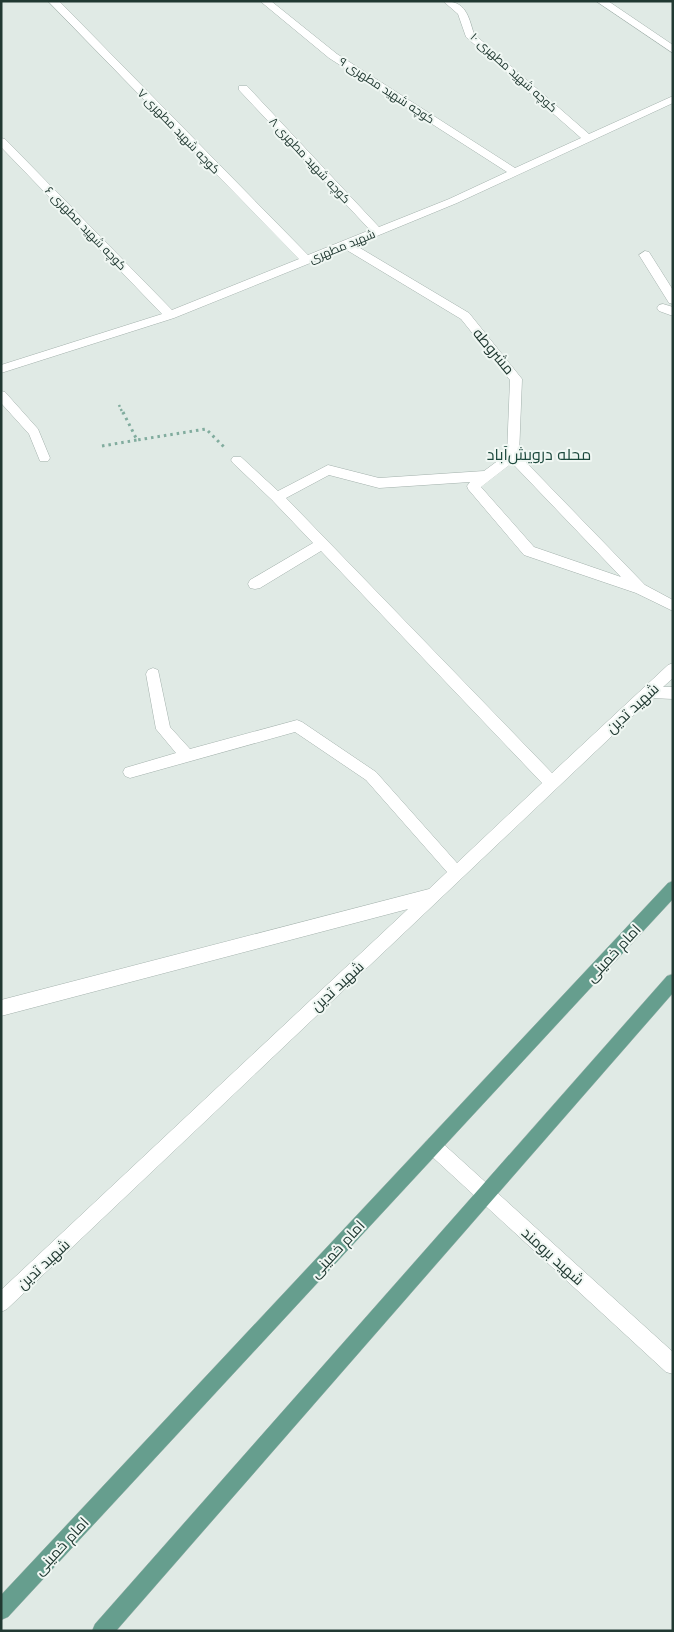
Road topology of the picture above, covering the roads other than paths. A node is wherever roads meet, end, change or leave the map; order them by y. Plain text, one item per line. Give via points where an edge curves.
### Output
1 (53, 1) edge
2 (265, 1) edge
3 (448, 1) edge
4 (602, 1) edge
5 (673, 50) edge
6 (243, 88) dead end
7 (673, 99) edge
8 (588, 138) junction
9 (1, 141) edge
10 (514, 172) junction
11 (377, 232) junction
12 (346, 244) junction
13 (645, 255) dead end
14 (306, 260) junction
15 (670, 306) edge
16 (170, 315) junction
17 (1, 369) edge
18 (1, 395) edge
19 (513, 456) junction
20 (44, 458) dead end
21 (237, 460) road end
22 (485, 476) junction
23 (277, 497) junction
24 (323, 544) junction
25 (255, 584) dead end
26 (640, 589) junction
27 (673, 606) edge
28 (673, 669) edge
29 (153, 674) dead end
30 (649, 692) junction
31 (673, 693) edge
32 (187, 756) junction
33 (130, 772) dead end
34 (552, 783) junction
35 (457, 873) junction
36 (673, 888) edge
37 (432, 895) junction
38 (673, 981) edge
39 (1, 1008) edge
40 (434, 1146) junction
41 (485, 1194) junction
42 (1, 1303) edge
43 (673, 1365) edge
44 (1, 1610) edge
45 (102, 1631) edge

1 - 14 street, کوچه شهید مطهری ۷
2 - 10 street, کوچه شهید مطهری ۹ via 333,56
3 - 8 street, کوچه شهید مطهری ۱۰ via 463,13 468,35
4 - 5 street
6 - 11 street, کوچه شهید مطهری ۸
7 - 8 street, شهید مطهری
8 - 10 street, شهید مطهری
9 - 16 street, کوچه شهید مطهری ۶
10 - 11 street, شهید مطهری
11 - 12 street, شهید مطهری
12 - 14 street, شهید مطهری
12 - 19 street, مشروطه via 465,316 516,379
13 - 15 street
14 - 16 street, شهید مطهری
16 - 17 street, شهید مطهری
18 - 20 street via 34,432
19 - 22 street
19 - 26 street
21 - 23 street
22 - 23 street via 380,483 328,470
22 - 26 street via 473,486 529,551
23 - 24 street
24 - 25 street
24 - 34 street
26 - 27 street
28 - 30 street, شهید تدین
29 - 32 street via 163,729
30 - 31 street
30 - 34 street, شهید تدین
32 - 33 street
32 - 35 street via 297,726 371,776
34 - 35 street, شهید تدین
35 - 37 street, شهید تدین
36 - 40 main road, امام خمینی
37 - 39 street
37 - 42 street, شهید تدین
38 - 41 main road
40 - 41 street, شهید برومند
40 - 44 main road, امام خمینی
41 - 43 street, شهید برومند
41 - 45 main road

